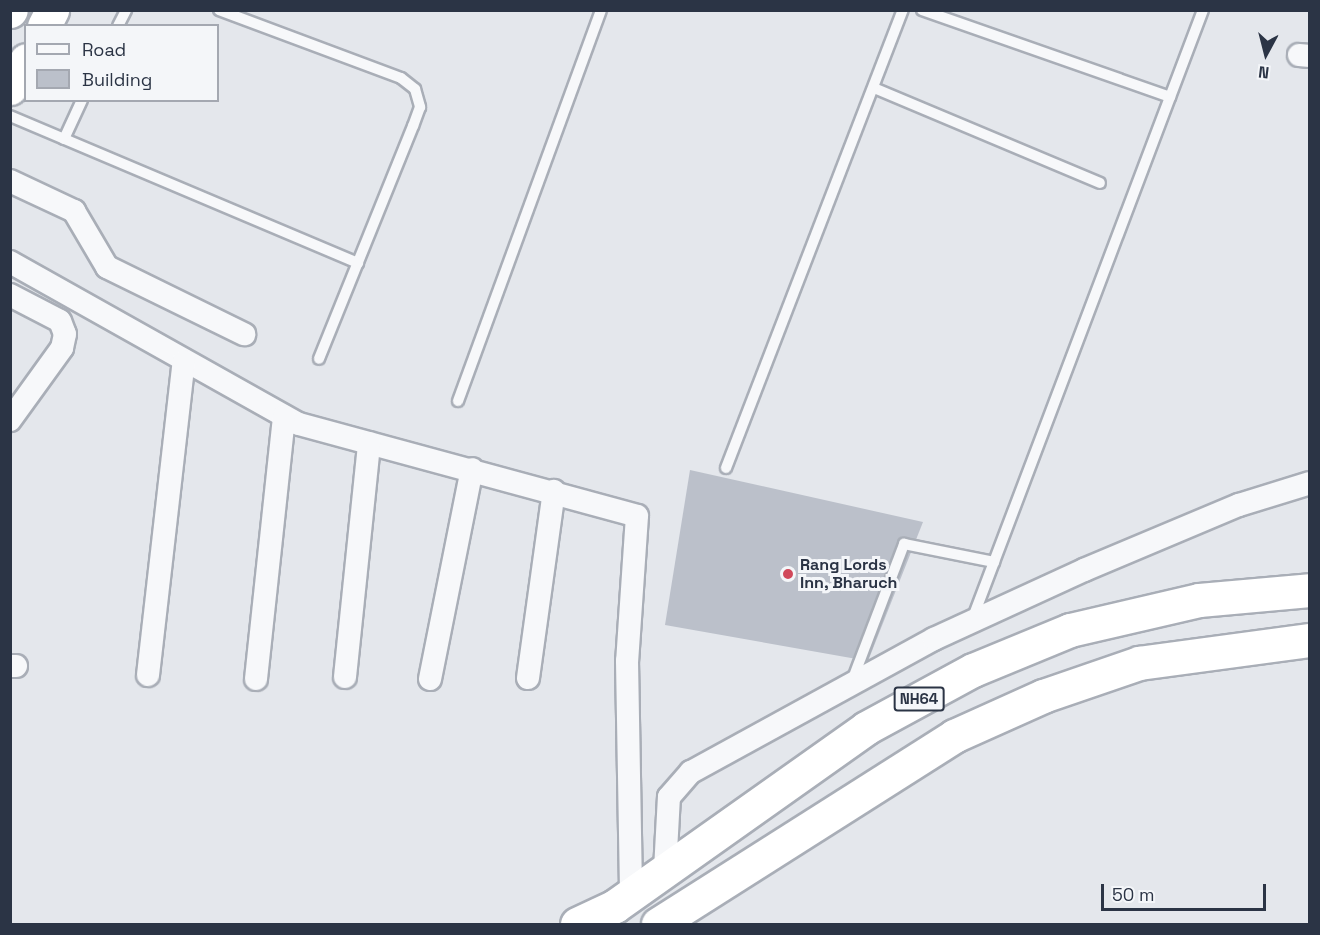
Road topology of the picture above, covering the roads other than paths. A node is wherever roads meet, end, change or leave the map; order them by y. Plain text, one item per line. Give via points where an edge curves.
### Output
1 (52, 10) edge
2 (126, 10) edge
3 (219, 10) edge
4 (601, 10) edge
5 (903, 10) edge
6 (922, 10) edge
7 (1203, 10) edge
8 (45, 24) edge
9 (119, 24) edge
10 (24, 64) edge
11 (10, 88) edge
12 (874, 88) junction
13 (1170, 97) junction
14 (81, 102) edge
15 (10, 116) edge
16 (64, 139) junction
17 (10, 181) edge
18 (1100, 183) dead end
19 (10, 262) edge
20 (358, 262) junction
21 (10, 295) edge
22 (244, 334) dead end
23 (319, 359) dead end
24 (184, 361) junction
25 (458, 401) dead end
26 (284, 416) junction
27 (10, 420) edge
28 (369, 443) junction
29 (726, 468) dead end
30 (472, 470) junction
31 (1310, 483) edge
32 (554, 491) junction
33 (994, 562) junction
34 (1310, 590) edge
35 (971, 623) junction
36 (1310, 639) edge
37 (148, 675) dead end
38 (345, 677) dead end
39 (528, 678) dead end
40 (256, 679) dead end
41 (430, 679) dead end
42 (851, 684) junction
43 (665, 870) junction
44 (631, 894) junction
45 (577, 924) edge
46 (658, 924) edge

1 - 8 highway
2 - 9 lane
3 - 20 lane via 401,78 415,89 417,116
4 - 25 lane
5 - 12 lane
6 - 13 lane
7 - 13 lane
10 - 11 highway
12 - 18 lane
12 - 29 lane
13 - 33 lane
14 - 16 lane
15 - 16 lane
16 - 20 lane
17 - 22 street via 74,211 107,267
19 - 24 street
20 - 23 lane
21 - 27 street via 60,321 65,334 62,348
24 - 26 street
24 - 37 street
26 - 28 street
26 - 40 street
28 - 30 street
28 - 38 street
30 - 32 street
30 - 41 street
31 - 35 street via 1208,518
32 - 39 street
32 - 44 street via 628,509 640,526 627,661
33 - 35 lane
33 - 42 lane via 904,544
34 - 43 highway, NH64 via 1199,600 1070,630 973,670 866,728
35 - 42 street
36 - 46 highway via 1139,663 1043,696 954,736
42 - 43 street via 691,772 669,797 663,832
43 - 44 highway, NH64
44 - 45 highway, NH64

